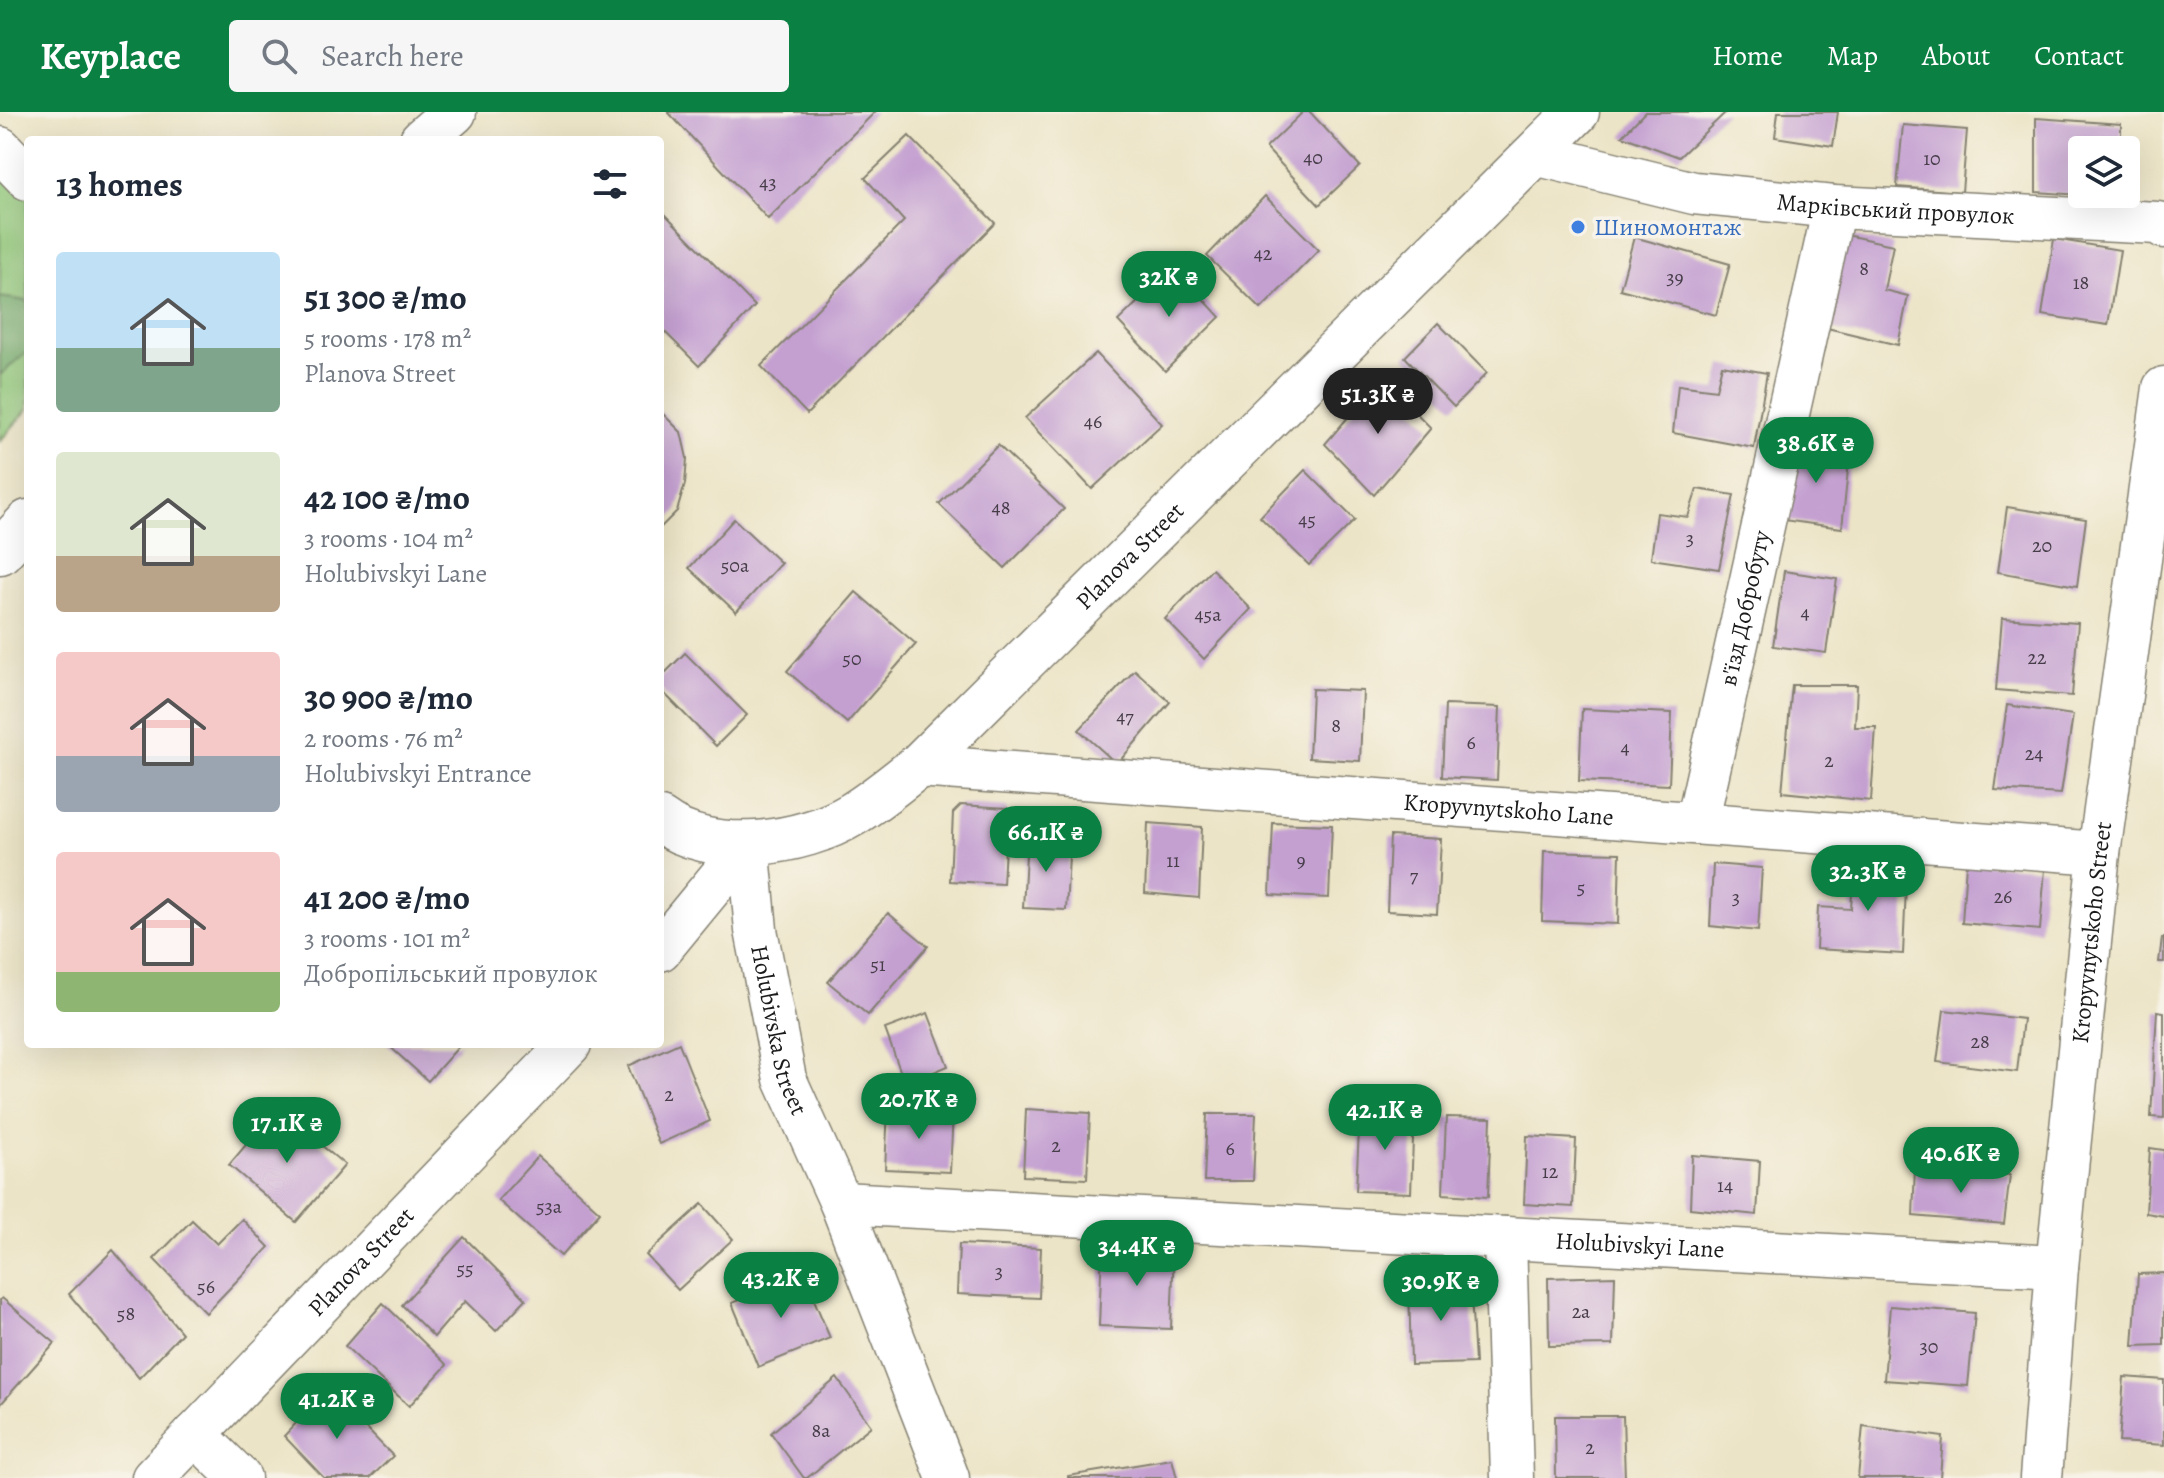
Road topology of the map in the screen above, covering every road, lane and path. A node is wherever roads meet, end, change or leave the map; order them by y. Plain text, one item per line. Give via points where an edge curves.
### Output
1 (454, 112) edge
2 (1577, 112) edge
3 (427, 136) edge
4 (0, 149) edge
5 (1535, 154) junction
6 (24, 174) edge
7 (1834, 207) junction
8 (2164, 227) edge
9 (2164, 388) edge
10 (24, 526) edge
11 (0, 552) edge
12 (918, 766) junction
13 (664, 823) edge
14 (1697, 823) junction
15 (748, 843) junction
16 (2099, 853) junction
17 (664, 945) edge
18 (566, 1048) edge
19 (841, 1203) junction
20 (1505, 1238) junction
21 (2057, 1267) junction
22 (195, 1434) junction
23 (153, 1478) edge
24 (240, 1478) edge
25 (948, 1478) edge
26 (1512, 1478) edge
27 (2041, 1478) edge

1 - 3 main road
2 - 5 main road, Planova Street
4 - 6 main road
5 - 7 street, Марківський провулок via 1694,193
5 - 12 main road, Planova Street
7 - 8 street, Марківський провулок
7 - 14 street, в'їзд Добробуту
9 - 16 street, Kropyvnytskoho Street
10 - 11 main road
12 - 14 street, Kropyvnytskoho Lane
12 - 15 main road, Planova Street via 854,814 821,830
13 - 15 main road, Planova Street via 677,833 708,841
14 - 16 street, Kropyvnytskoho Lane
15 - 17 street
15 - 19 street, Holubivska Street via 756,930 785,1079
16 - 21 street, Kropyvnytskoho Street
18 - 22 street, Planova Street
19 - 20 street, Holubivskyi Lane
19 - 25 street, Holubivska Street
20 - 21 street, Holubivskyi Lane
20 - 26 street
21 - 27 street, Kropyvnytskoho Street
22 - 23 street, Planova Street
22 - 24 street

